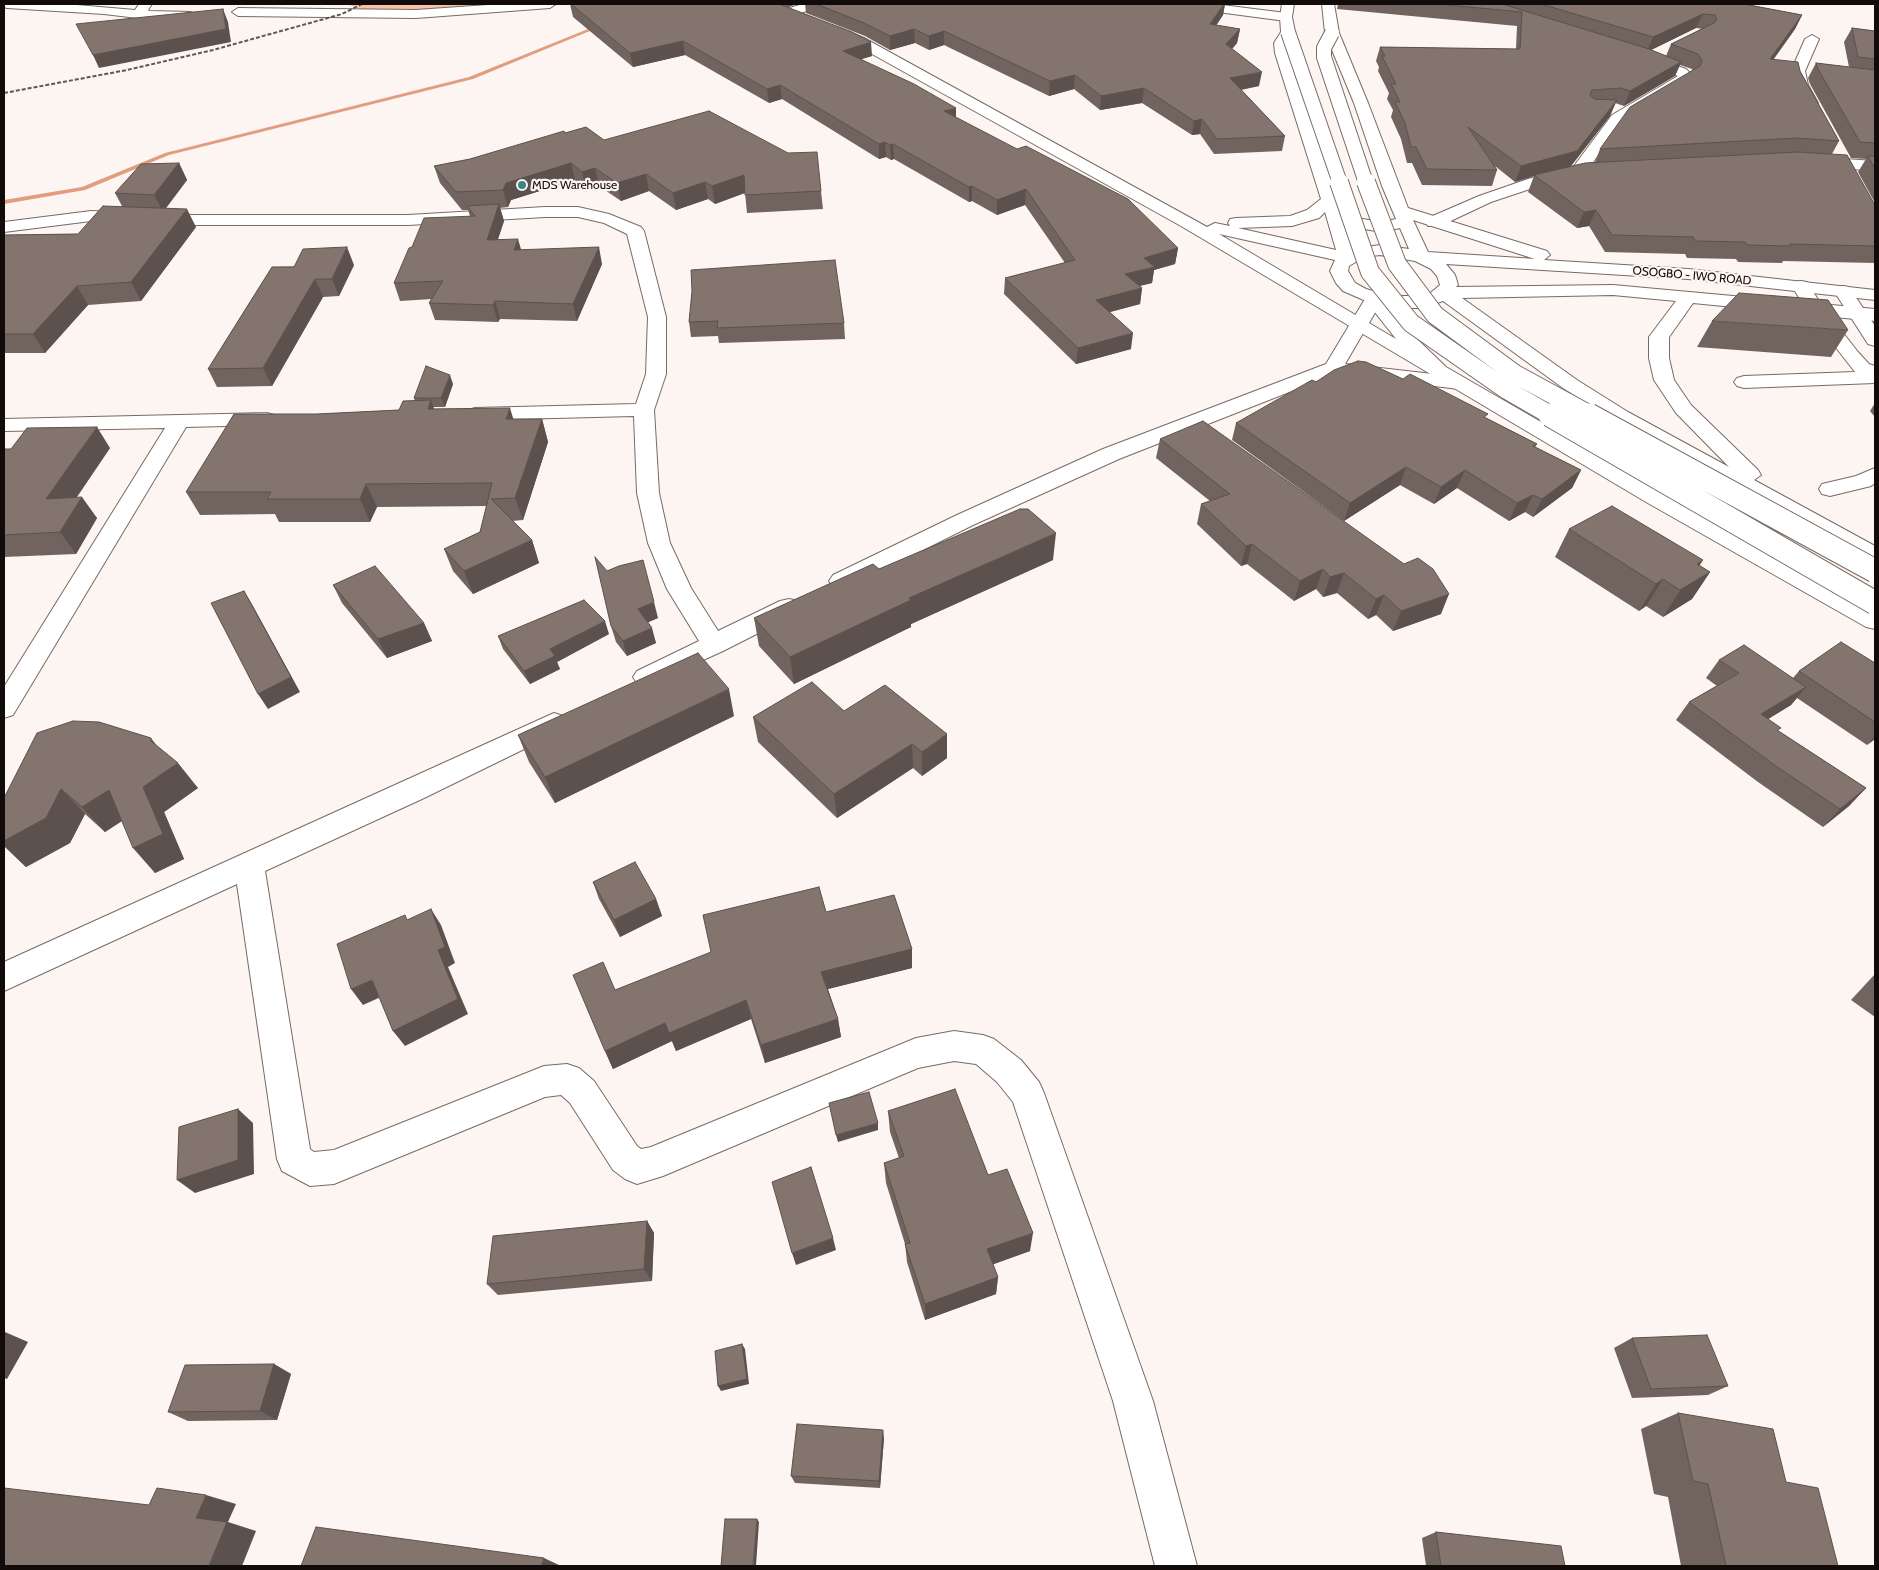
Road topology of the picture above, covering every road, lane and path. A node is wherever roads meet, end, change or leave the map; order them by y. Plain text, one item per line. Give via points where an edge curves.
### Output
1 (7, 4) edge
2 (270, 4) edge
3 (306, 4) edge
4 (358, 4) edge
5 (550, 4) edge
6 (814, 4) edge
7 (1186, 4) edge
8 (1328, 4) edge
9 (770, 8) edge
10 (146, 10) edge
11 (788, 13) junction
12 (340, 14) junction
13 (416, 14) junction
14 (204, 16) edge
15 (1287, 17) edge
16 (1332, 33) junction
17 (1812, 38) dead end
18 (1664, 52) dead end
19 (1630, 53) edge
20 (1648, 59) junction
21 (1604, 110) edge
22 (1621, 115) junction
23 (1819, 119) edge
24 (1833, 145) edge
25 (1798, 161) edge
26 (1843, 162) junction
27 (1875, 166) edge
28 (1597, 170) edge
29 (1578, 172) junction
30 (1852, 179) edge
31 (1330, 200) junction
32 (1403, 217) junction
33 (1336, 218) junction
34 (1187, 222) junction
35 (1434, 222) junction
36 (4, 227) edge
37 (1421, 257) junction
38 (1347, 258) junction
39 (1576, 268) junction
40 (1801, 286) junction
41 (1843, 291) junction
42 (1443, 294) junction
43 (1875, 294) edge
44 (1689, 296) junction
45 (1315, 299) junction
46 (1374, 299) junction
47 (1814, 308) junction
48 (1856, 313) junction
49 (1875, 315) edge
50 (1358, 325) junction
51 (1875, 340) edge
52 (1333, 368) junction
53 (1439, 371) junction
54 (1875, 372) edge
55 (1875, 377) edge
56 (1744, 382) dead end
57 (1459, 383) junction
58 (644, 410) junction
59 (456, 414) edge
60 (288, 418) edge
61 (179, 421) junction
62 (1190, 422) junction
63 (4, 424) edge
64 (1214, 440) edge
65 (1875, 475) edge
66 (1830, 489) dead end
67 (1772, 497) junction
68 (1875, 556) edge
69 (1875, 571) edge
70 (1875, 603) edge
71 (1875, 621) edge
72 (714, 645) junction
73 (625, 688) edge
74 (4, 708) edge
75 (572, 714) edge
76 (249, 865) junction
77 (4, 977) edge
78 (1176, 1566) edge

1 - 10 main road
2 - 12 main road via 233,13
3 - 12 main road
4 - 13 main road
5 - 13 main road
6 - 11 main road
7 - 15 main road
8 - 16 main road
9 - 11 main road
10 - 14 main road
11 - 34 main road via 860,41
12 - 13 main road
15 - 31 main road via 1282,53
15 - 70 main road, bridge via 1370,272 1411,323 1507,390
16 - 32 main road via 1362,103
16 - 69 main road, bridge via 1324,48 1324,56 1361,169 1397,264 1436,315 1515,374
17 - 23 main road via 1801,85
18 - 20 main road
19 - 20 main road
20 - 22 main road via 1687,77
21 - 22 main road
22 - 29 main road
24 - 26 main road
25 - 26 main road
26 - 27 main road
26 - 30 main road
28 - 29 main road
29 - 35 main road via 1534,182
31 - 33 main road
31 - 34 main road via 1313,214 1292,221 1258,224
32 - 33 main road via 1382,227
32 - 35 main road
32 - 37 main road
33 - 38 main road
34 - 38 main road
34 - 45 main road
35 - 39 main road
36 - 58 main road via 91,216 193,220 408,220 570,212 609,219 635,231 657,317 656,374
37 - 38 main road via 1380,250 1361,252
37 - 39 main road, OSOGBO - IWO ROAD
37 - 42 main road via 1437,265 1446,275 1449,285
38 - 46 main road via 1340,264 1342,279 1360,294
39 - 40 main road, OSOGBO - IWO ROAD via 1688,274
40 - 41 main road, OSOGBO - IWO ROAD
40 - 47 main road
41 - 43 main road, OSOGBO - IWO ROAD
41 - 48 main road
42 - 44 main road, OSOGBO - IWO ROAD via 1613,290
42 - 46 main road, OSOGBO - IWO ROAD via 1407,304
42 - 67 main road via 1621,416
44 - 47 main road, OSOGBO - IWO ROAD
44 - 67 main road via 1660,337 1659,358 1664,380 1683,409
45 - 46 main road
45 - 50 main road
46 - 50 main road
46 - 53 main road
47 - 48 main road, OSOGBO - IWO ROAD
47 - 54 main road via 1862,368
48 - 49 main road, OSOGBO - IWO ROAD
48 - 51 main road
50 - 52 main road
50 - 53 main road
52 - 57 main road
52 - 62 main road
53 - 57 main road
55 - 56 main road
57 - 71 main road
58 - 59 main road
58 - 72 main road via 648,494 659,543 678,589
60 - 61 main road
61 - 63 main road
61 - 74 main road
62 - 64 main road
62 - 72 main road via 973,516
65 - 66 main road
67 - 68 main road
72 - 73 main road
75 - 76 main road
76 - 77 main road
76 - 78 main road via 294,1159 310,1169 334,1168 544,1082 568,1080 582,1092 625,1158 637,1167 651,1164 916,1053 954,1046 983,1050 1009,1071 1027,1093 1133,1402

